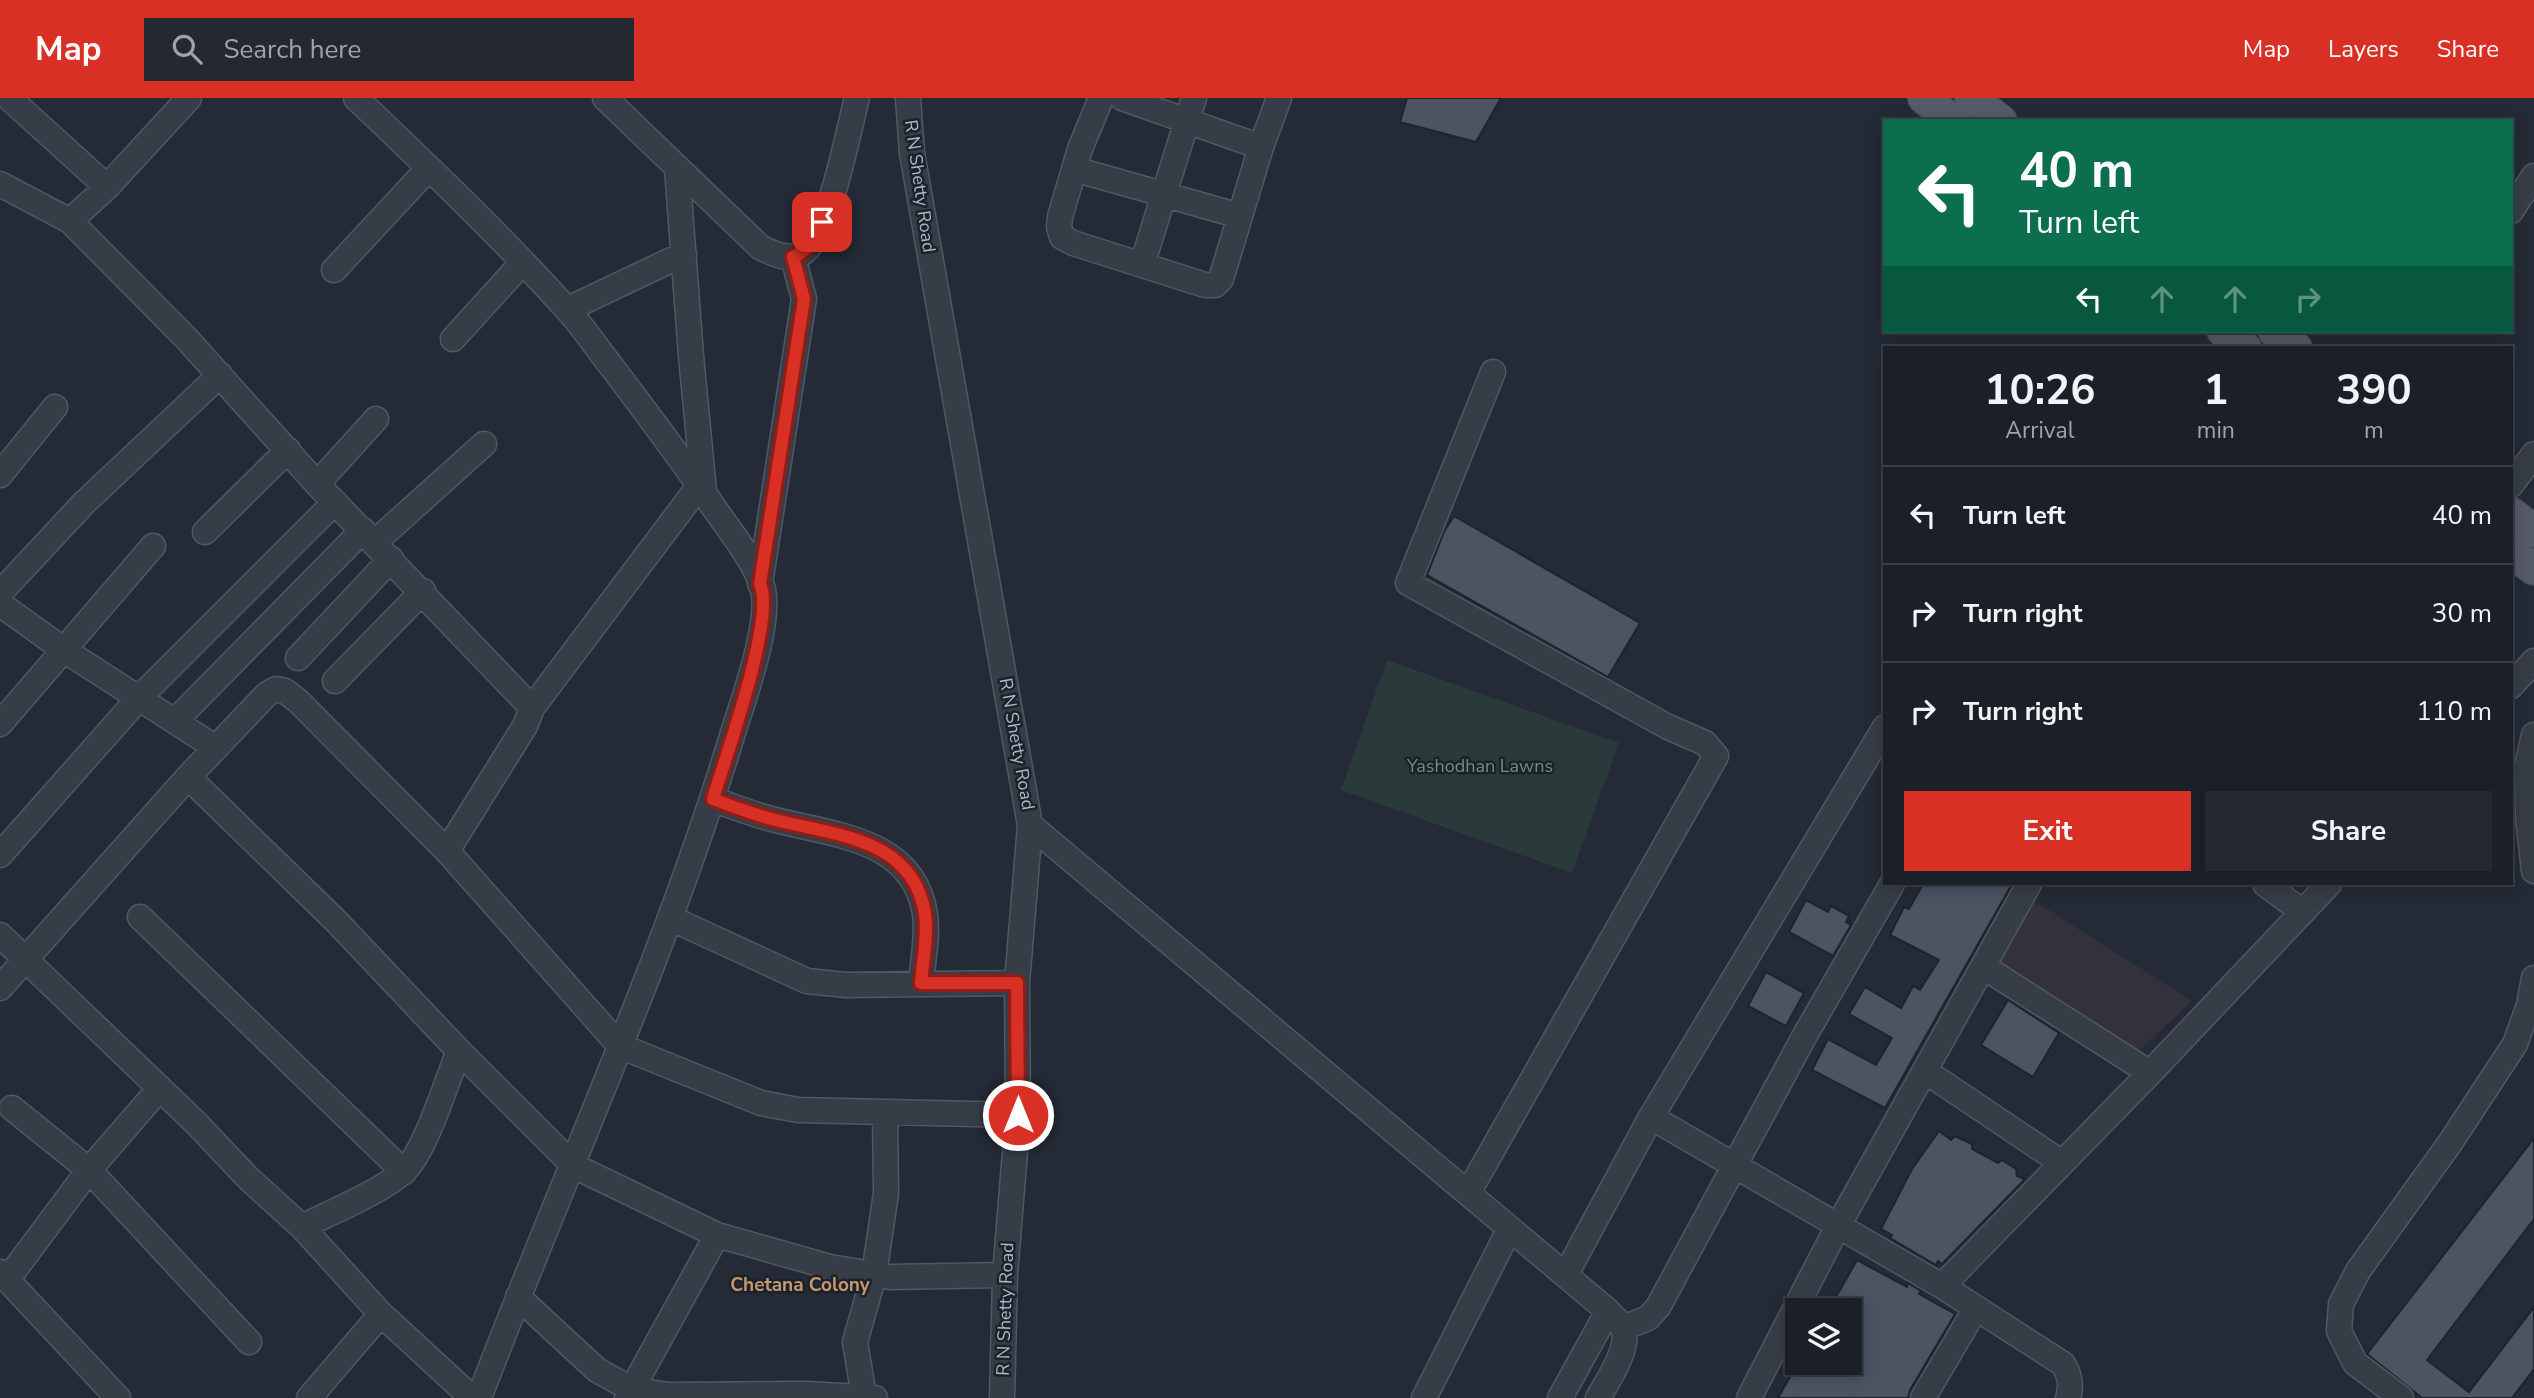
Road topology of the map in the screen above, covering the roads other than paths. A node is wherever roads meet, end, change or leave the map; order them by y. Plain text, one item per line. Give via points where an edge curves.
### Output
1 (9, 98) edge
2 (356, 98) edge
3 (605, 98) edge
4 (856, 98) edge
5 (908, 98) edge
6 (1101, 98) edge
7 (1122, 98) edge
8 (1279, 98) edge
9 (1924, 98) edge
10 (1971, 98) edge
11 (176, 102) edge
12 (1190, 110) edge
13 (1950, 119) edge
14 (1997, 119) edge
15 (1261, 147) junction
16 (429, 168) junction
17 (677, 168) junction
18 (1074, 169) junction
19 (2534, 176) edge
20 (0, 184) edge
21 (107, 187) junction
22 (1164, 194) junction
23 (2513, 208) edge
24 (1241, 216) junction
25 (70, 221) junction
26 (684, 254) junction
27 (793, 257) junction
28 (523, 262) junction
29 (1142, 265) junction
30 (334, 270) dead end
31 (568, 309) junction
32 (2226, 333) edge
33 (2277, 333) edge
34 (453, 338) dead end
35 (2242, 346) edge
36 (2293, 346) edge
37 (1493, 372) dead end
38 (220, 375) junction
39 (55, 407) dead end
40 (376, 419) dead end
41 (484, 444) dead end
42 (288, 450) junction
43 (2534, 454) edge
44 (0, 475) edge
45 (2513, 482) edge
46 (317, 484) junction
47 (702, 490) junction
48 (335, 502) junction
49 (2513, 515) edge
50 (2534, 531) edge
51 (205, 532) dead end
52 (377, 544) junction
53 (153, 546) dead end
54 (760, 584) junction
55 (423, 591) junction
56 (0, 593) edge
57 (0, 604) edge
58 (64, 650) junction
59 (298, 658) dead end
60 (2534, 661) edge
61 (335, 681) dead end
62 (2513, 684) edge
63 (139, 698) junction
64 (532, 708) junction
65 (175, 721) junction
66 (0, 724) edge
67 (1883, 730) edge
68 (2534, 735) edge
69 (216, 748) junction
70 (188, 777) junction
71 (2531, 798) edge
72 (713, 799) junction
73 (1030, 825) junction
74 (447, 851) junction
75 (0, 855) edge
76 (2534, 871) edge
77 (1891, 885) edge
78 (2028, 885) edge
79 (2266, 885) edge
80 (2328, 885) edge
81 (2303, 912) junction
82 (140, 917) dead end
83 (670, 918) junction
84 (0, 935) edge
85 (26, 960) junction
86 (1984, 967) junction
87 (2534, 978) edge
88 (921, 983) junction
89 (1017, 983) junction
90 (0, 988) edge
91 (620, 1046) junction
92 (459, 1051) junction
93 (1925, 1071) junction
94 (2150, 1073) junction
95 (160, 1088) junction
96 (12, 1108) dead end
97 (885, 1112) junction
98 (1018, 1115) junction
99 (1651, 1117) junction
100 (2062, 1163) junction
101 (573, 1166) junction
102 (1735, 1168) junction
103 (89, 1170) junction
104 (404, 1172) junction
105 (1468, 1193) junction
106 (1838, 1226) junction
107 (302, 1227) junction
108 (1509, 1230) junction
109 (717, 1235) junction
110 (1566, 1274) junction
111 (874, 1275) junction
112 (1005, 1275) junction
113 (4, 1276) edge
114 (1942, 1286) junction
115 (518, 1297) junction
116 (1976, 1308) junction
117 (381, 1314) junction
118 (1615, 1320) junction
119 (249, 1342) dead end
120 (629, 1394) edge
121 (729, 1396) edge
122 (864, 1397) edge
123 (118, 1398) edge
124 (309, 1398) edge
125 (472, 1398) edge
126 (479, 1398) edge
127 (876, 1398) edge
128 (1002, 1398) edge
129 (1423, 1398) edge
130 (1560, 1398) edge
131 (1598, 1398) edge
132 (1749, 1398) edge
133 (1923, 1398) edge
134 (2068, 1398) edge
135 (2401, 1398) edge

1 - 21 street
2 - 16 street
3 - 17 street
4 - 27 street via 830,203 814,241
5 - 73 street, R N Shetty Road via 914,166
6 - 18 street
7 - 12 street
8 - 15 street
9 - 13 main road
10 - 14 main road
11 - 21 street
12 - 15 street
12 - 22 street
15 - 24 street
16 - 28 street
16 - 30 street
17 - 26 street
17 - 27 street via 760,247
18 - 22 street
18 - 29 street via 1060,217 1062,237
19 - 23 street
20 - 25 street
21 - 25 street
22 - 24 street
22 - 29 street
24 - 29 street via 1215,285
25 - 38 street
26 - 31 street
26 - 47 street
27 - 54 street via 804,299
28 - 31 street
28 - 34 street
31 - 47 street
32 - 35 main road
33 - 36 main road
37 - 105 street via 1408,583 1705,743 1716,756
38 - 42 street
38 - 56 street via 84,503
39 - 44 street
40 - 46 street
41 - 52 street
42 - 46 street
42 - 51 street
43 - 45 street
46 - 48 street
47 - 54 street
47 - 64 street
48 - 52 street
48 - 63 street
49 - 50 main road
52 - 55 street
52 - 59 street
52 - 65 street
53 - 58 street
54 - 72 street via 763,623
55 - 61 street
55 - 64 street
57 - 58 street
58 - 63 street
58 - 66 street
60 - 62 street
63 - 65 street
63 - 75 street
64 - 74 street
65 - 69 street
67 - 99 street
68 - 71 street via 2526,766
69 - 70 street
69 - 74 street via 267,694 285,691
70 - 85 street
70 - 92 street via 336,921
71 - 76 street
72 - 83 street
72 - 88 street via 767,818 865,841 893,858 915,883 925,913
73 - 89 street, R N Shetty Road
73 - 105 street
74 - 91 street
77 - 102 street
78 - 86 street
79 - 81 street
80 - 81 street
81 - 94 street
82 - 104 street
83 - 88 street via 807,981
83 - 91 street
84 - 85 street
85 - 90 street
85 - 95 street
86 - 93 street
86 - 94 street
87 - 135 street via 2515,1044 2358,1272 2341,1304 2339,1331 2355,1363
88 - 89 street
89 - 98 street, R N Shetty Road
91 - 97 street via 761,1103 798,1110
91 - 101 street
92 - 101 street
92 - 104 street via 422,1143
93 - 100 street
93 - 106 street
94 - 100 street
95 - 103 street
95 - 107 street
96 - 103 street
97 - 98 street
97 - 111 street via 886,1193
98 - 112 street, R N Shetty Road
99 - 102 street
99 - 110 street
100 - 114 street
101 - 109 street
101 - 115 street
102 - 106 street
102 - 118 street via 1658,1307 1648,1318
103 - 113 street
103 - 119 street
104 - 107 street
105 - 108 street
106 - 114 street
106 - 132 street
107 - 117 street
108 - 110 street
108 - 129 street
109 - 111 street
109 - 120 street
110 - 118 street
111 - 112 street
111 - 122 street via 855,1342
112 - 128 street, R N Shetty Road
113 - 123 street
114 - 116 street
115 - 120 street
115 - 126 street
116 - 133 street
116 - 134 street via 2063,1364 2069,1374
117 - 124 street
117 - 125 street
118 - 130 street
118 - 131 street via 1624,1343
120 - 121 street
121 - 122 street
122 - 127 street

